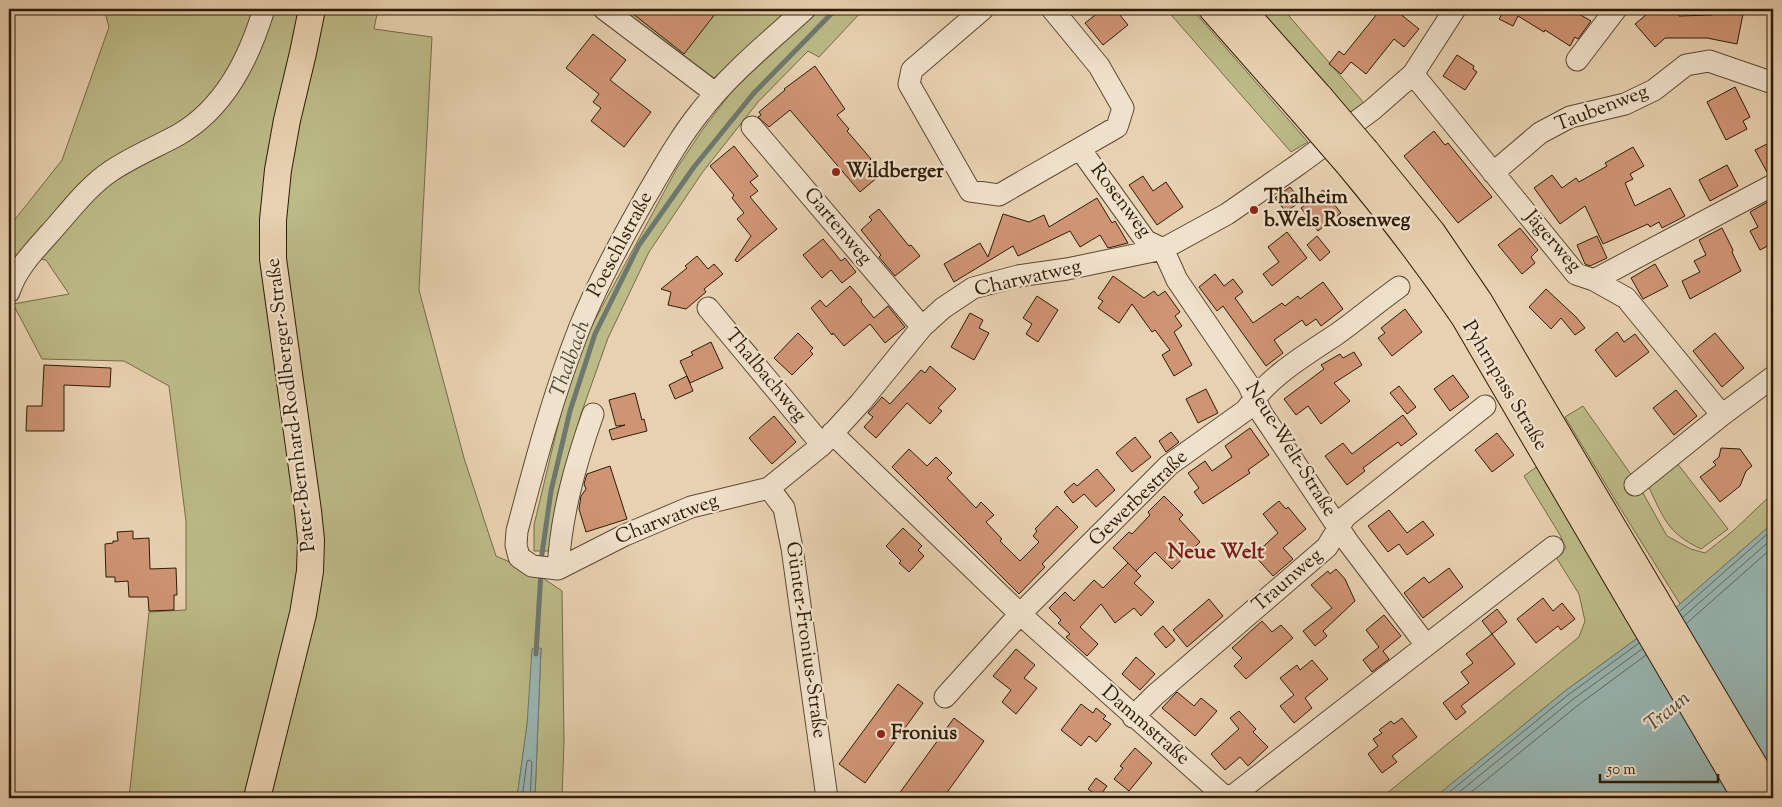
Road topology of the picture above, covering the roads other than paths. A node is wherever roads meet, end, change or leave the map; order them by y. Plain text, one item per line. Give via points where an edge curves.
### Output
1 (264, 9) edge
2 (312, 9) edge
3 (604, 9) edge
4 (805, 9) edge
5 (983, 9) edge
6 (1052, 9) edge
7 (1212, 9) edge
8 (1242, 9) edge
9 (1455, 9) edge
10 (1616, 9) edge
11 (1577, 60) dead end
12 (1413, 74) junction
13 (1773, 83) edge
14 (715, 93) junction
15 (1311, 104) junction
16 (752, 127) dead end
17 (1080, 149) junction
18 (1493, 173) junction
19 (1773, 185) edge
20 (1163, 249) junction
21 (1594, 280) junction
22 (1399, 287) dead end
23 (9, 292) edge
24 (708, 308) dead end
25 (922, 327) junction
26 (1773, 377) edge
27 (1254, 397) junction
28 (1485, 406) dead end
29 (593, 414) dead end
30 (1722, 415) junction
31 (827, 439) junction
32 (1635, 485) dead end
33 (769, 488) junction
34 (1339, 528) junction
35 (1553, 547) dead end
36 (540, 565) junction
37 (1632, 582) junction
38 (1020, 614) junction
39 (1426, 645) junction
40 (945, 697) dead end
41 (1133, 716) junction
42 (1773, 797) edge
43 (257, 798) edge
44 (827, 798) edge
45 (1746, 798) edge

1 - 23 street via 255,39 224,95 180,134 112,170 94,184 24,263
2 - 43 main road, Pater-Bernhard-Rodlberger-Straße via 287,120 273,220 273,260 308,511 310,572 296,646
3 - 14 street
4 - 14 street, Poeschlstraße
5 - 17 street, Rosenweg via 912,70 909,84 970,190 999,195
6 - 17 street, Rosenweg via 1099,66 1123,108 1117,127
7 - 15 main road, Pyhrnpass Straße
8 - 15 main road, Pyhrnpass Straße
9 - 12 street, Charwatweg
10 - 11 street
12 - 18 street, Jägerweg
12 - 20 street, Charwatweg via 1372,110 1299,164 1227,214
13 - 18 street, Taubenweg via 1709,61 1686,65 1654,90 1625,104 1570,117 1540,133
14 - 36 street, Poeschlstraße via 689,126 653,184 618,245 579,328 519,523 516,545
15 - 37 main road, Pyhrnpass Straße, bridge via 1357,158 1432,232 1479,301
16 - 25 street, Gartenweg
17 - 20 street, Rosenweg via 1146,241
18 - 21 street, Jägerweg via 1576,274
19 - 21 street
20 - 25 street, Charwatweg via 1086,266 1018,276 973,288
20 - 27 street, Neue-Welt-Straße via 1177,280
21 - 30 street, Jägerweg via 1626,298
22 - 27 street, Gewerbestraße via 1269,381
24 - 31 street, Thalbachweg
25 - 31 street, Charwatweg
26 - 30 street
27 - 34 street, Neue-Welt-Straße via 1262,414
27 - 38 street, Gewerbestraße via 1246,410 1169,465
28 - 34 street, Traunweg via 1345,517
29 - 36 street via 566,501 560,539
30 - 32 street
31 - 33 street, Charwatweg
31 - 38 street, Dammstraße
33 - 36 street, Charwatweg via 691,507
33 - 44 street, Günter-Fronius-Straße via 784,508 789,532
34 - 39 street, Neue-Welt-Straße
34 - 41 street, Traunweg via 1327,547
35 - 39 street, Dammstraße
37 - 42 main road, Pyhrnpass Straße
37 - 45 main road, Pyhrnpass Straße
38 - 40 street, Gewerbestraße
38 - 41 street, Dammstraße
39 - 41 street, Dammstraße via 1235,794 1224,796

